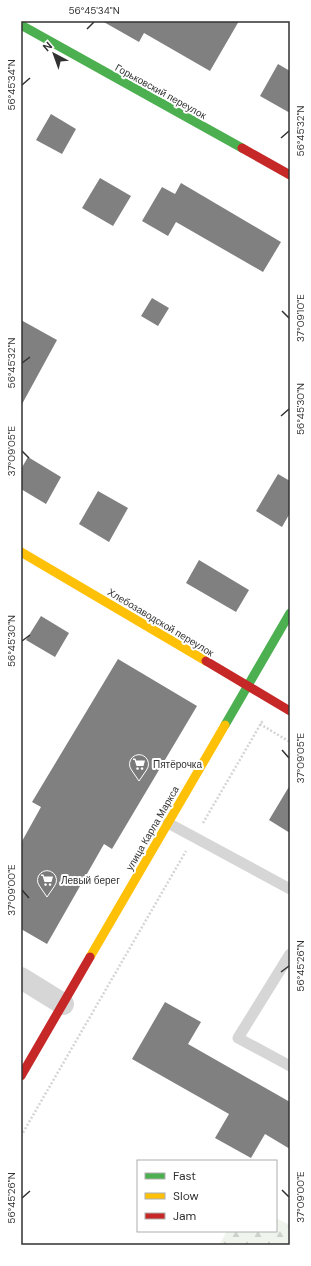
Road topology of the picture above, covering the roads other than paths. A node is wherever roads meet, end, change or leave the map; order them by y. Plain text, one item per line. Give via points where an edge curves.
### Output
1 (21, 25) edge
2 (290, 175) edge
3 (21, 552) edge
4 (290, 612) edge
5 (247, 686) junction
6 (290, 711) edge
7 (168, 823) junction
8 (290, 889) edge
9 (290, 954) edge
10 (21, 978) edge
11 (63, 1004) junction
12 (290, 1066) edge
13 (21, 1076) edge

1 - 2 street, Горьковский переулок
3 - 5 street, Хлебозаводской переулок
4 - 5 street, улица Карла Маркса
5 - 6 street, Хлебозаводской переулок
5 - 7 street, улица Карла Маркса
7 - 8 lane
7 - 11 street, улица Карла Маркса
9 - 12 lane via 238,1038
10 - 11 street
11 - 13 street, улица Карла Маркса

